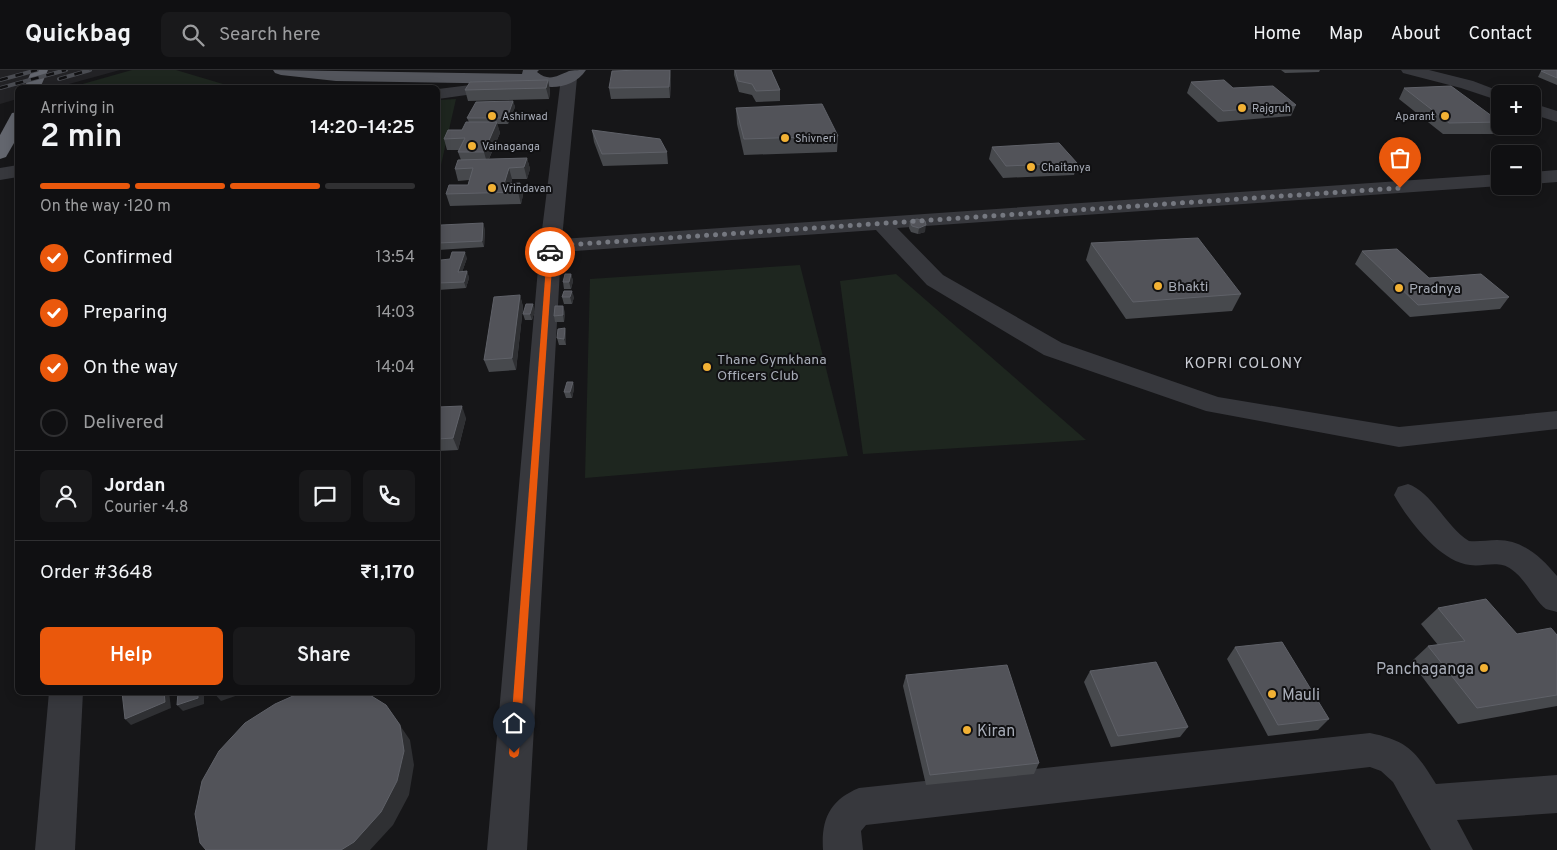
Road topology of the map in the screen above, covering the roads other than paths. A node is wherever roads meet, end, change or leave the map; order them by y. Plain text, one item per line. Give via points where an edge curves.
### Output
1 (40, 70) edge
2 (280, 70) edge
3 (1409, 70) edge
4 (574, 74) edge
5 (535, 76) edge
6 (33, 85) edge
7 (1491, 93) edge
8 (440, 94) edge
9 (1541, 111) edge
10 (1557, 117) edge
11 (15, 123) edge
12 (0, 153) edge
13 (15, 172) edge
14 (0, 174) edge
15 (1557, 176) edge
16 (1541, 177) edge
17 (1491, 181) edge
18 (883, 225) junction
19 (551, 246) junction
20 (1557, 420) edge
21 (1408, 495) dead end
22 (1557, 599) edge
23 (66, 695) edge
24 (1557, 794) edge
25 (1427, 804) junction
26 (55, 850) edge
27 (507, 850) edge
28 (843, 850) edge
29 (1453, 850) edge

1 - 6 highway
2 - 5 main road via 336,76
3 - 7 street
4 - 5 main road via 554,82
4 - 19 street
5 - 8 street
9 - 10 street
11 - 12 highway
13 - 14 street
15 - 16 street
17 - 18 street
18 - 19 street
18 - 20 street via 935,280 1053,349 1215,405 1399,436
19 - 27 street
21 - 22 street via 1451,545 1471,554 1506,551 1518,556
23 - 26 street
24 - 25 street
25 - 28 street via 1398,760 1384,752 1370,750 859,807 847,815 841,830
25 - 29 street

